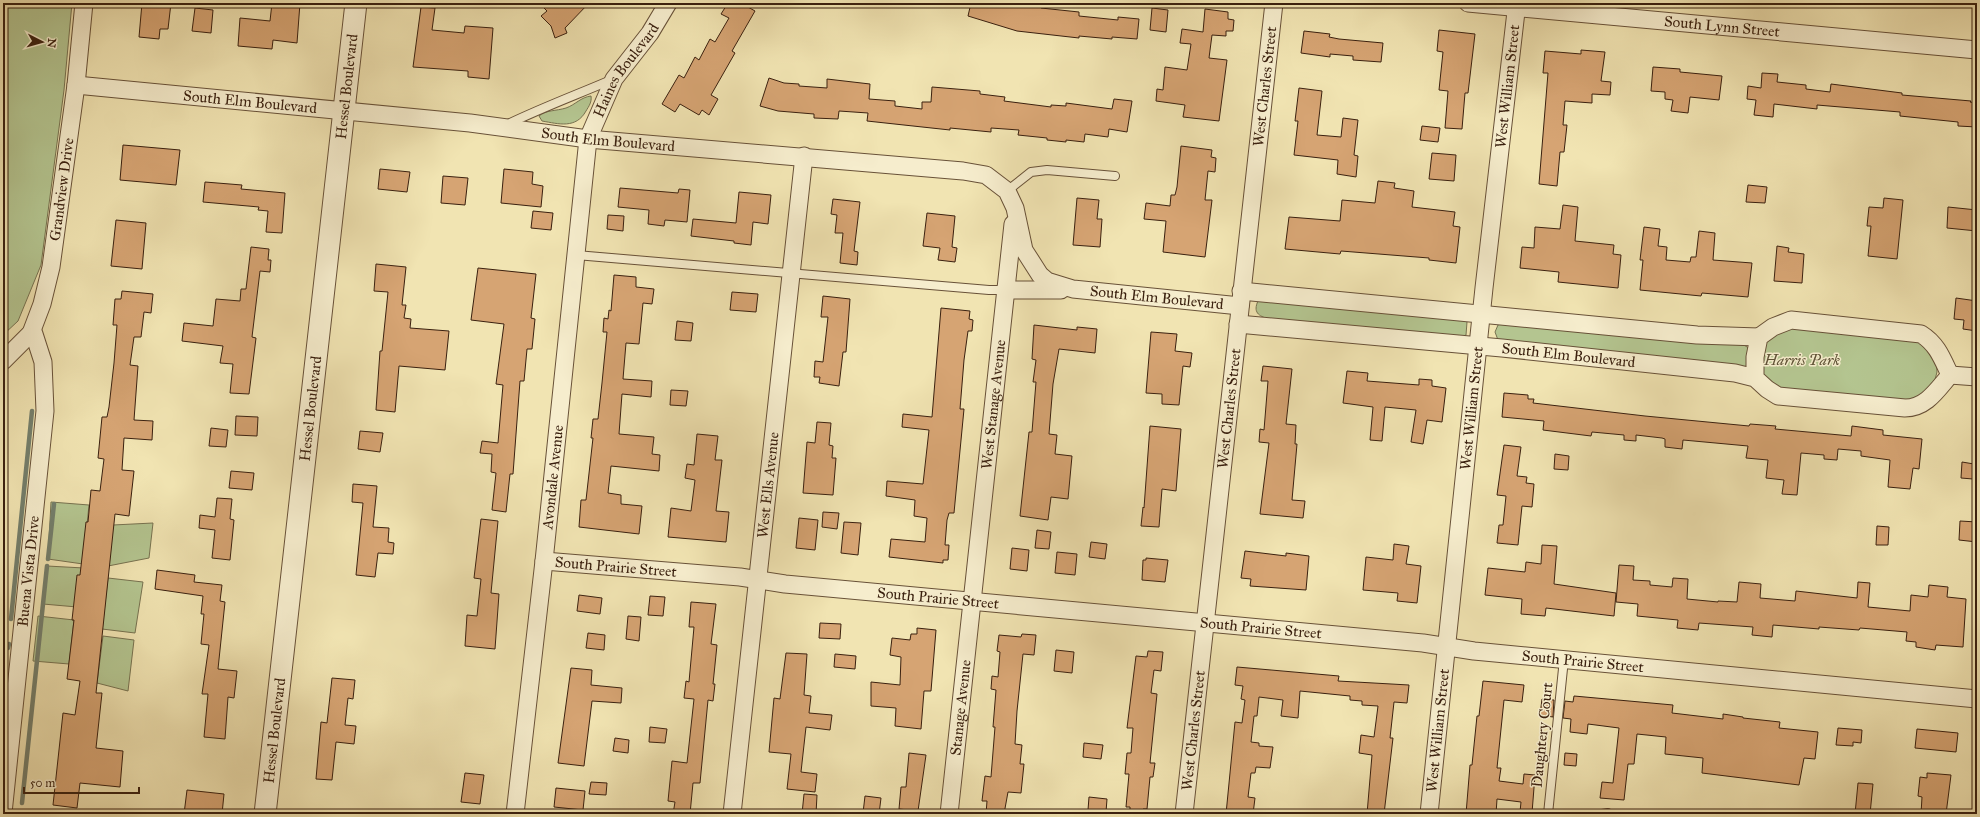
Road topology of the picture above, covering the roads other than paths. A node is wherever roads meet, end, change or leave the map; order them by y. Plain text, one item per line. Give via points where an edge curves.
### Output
1 (84, 3) edge
2 (356, 3) edge
3 (668, 3) edge
4 (1274, 3) edge
5 (1468, 3) edge
6 (1517, 5) edge
7 (1977, 50) edge
8 (614, 79) junction
9 (76, 86) junction
10 (343, 111) junction
11 (502, 127) junction
12 (588, 139) junction
13 (804, 156) junction
14 (1115, 176) dead end
15 (1007, 191) junction
16 (1015, 208) junction
17 (576, 255) junction
18 (792, 272) junction
19 (1005, 290) junction
20 (1073, 290) junction
21 (1241, 298) junction
22 (1482, 314) junction
23 (1238, 324) junction
24 (31, 333) junction
25 (1760, 337) junction
26 (1479, 346) junction
27 (3, 361) edge
28 (1950, 374) junction
29 (1977, 377) edge
30 (1756, 378) junction
31 (544, 561) junction
32 (758, 580) junction
33 (972, 600) junction
34 (1205, 623) junction
35 (1447, 647) junction
36 (1564, 659) junction
37 (10, 671) edge
38 (1977, 699) edge
39 (3, 813) edge
40 (265, 814) edge
41 (515, 814) edge
42 (732, 814) edge
43 (949, 814) edge
44 (1184, 814) edge
45 (1429, 814) edge
46 (1548, 814) edge

1 - 9 street, Grandview Drive
2 - 10 street, Hessel Boulevard
3 - 8 street, Haines Boulevard via 650,33
4 - 21 street, West Charles Street
5 - 6 street, South Lynn Street
6 - 7 street, South Lynn Street
6 - 22 street, West William Street
8 - 11 lane
8 - 12 street, Haines Boulevard
9 - 10 street, South Elm Boulevard
9 - 24 street, Grandview Drive via 51,267 42,304
10 - 11 street, South Elm Boulevard
10 - 40 street, Hessel Boulevard
11 - 12 street, South Elm Boulevard
12 - 13 street, South Elm Boulevard
12 - 17 street, Avondale Avenue
13 - 15 street, South Elm Boulevard via 963,171 986,175
13 - 18 street, West Ells Avenue
14 - 15 lane via 1047,170 1031,172
15 - 16 street, South Elm Boulevard
16 - 19 street, West Stanage Avenue
16 - 20 street, South Elm Boulevard via 1024,250 1040,275 1047,281
17 - 18 lane
17 - 31 street, Avondale Avenue
18 - 19 lane
18 - 32 street, West Ells Avenue
19 - 20 street, South Elm Boulevard
19 - 33 street, West Stanage Avenue
20 - 21 street, South Elm Boulevard
21 - 22 street, South Elm Boulevard
21 - 23 street, West Charles Street
22 - 25 street, South Elm Boulevard via 1697,335
22 - 26 street, West William Street
23 - 26 street, South Elm Boulevard
23 - 34 street, West Charles Street
24 - 27 street, Grandview Drive
24 - 37 street, Buena Vista Drive via 34,334 43,362 44,411
25 - 28 street via 1773,327 1791,320 1911,331 1931,340 1940,352
25 - 30 street via 1755,357
26 - 30 street, South Elm Boulevard via 1735,373
26 - 35 street, West William Street
28 - 29 street
28 - 30 street, South Elm Boulevard via 1924,403 1913,408 1778,396
31 - 32 street, South Prairie Street
31 - 41 street, Avondale Avenue
32 - 33 street, South Prairie Street
32 - 42 street, West Ells Avenue
33 - 34 street, South Prairie Street
33 - 43 street, Stanage Avenue
34 - 35 street, South Prairie Street
34 - 44 street, West Charles Street
35 - 36 street, South Prairie Street
35 - 45 street, West William Street
36 - 38 street, South Prairie Street
36 - 46 lane, Daughtery Court
37 - 39 street, Buena Vista Drive

